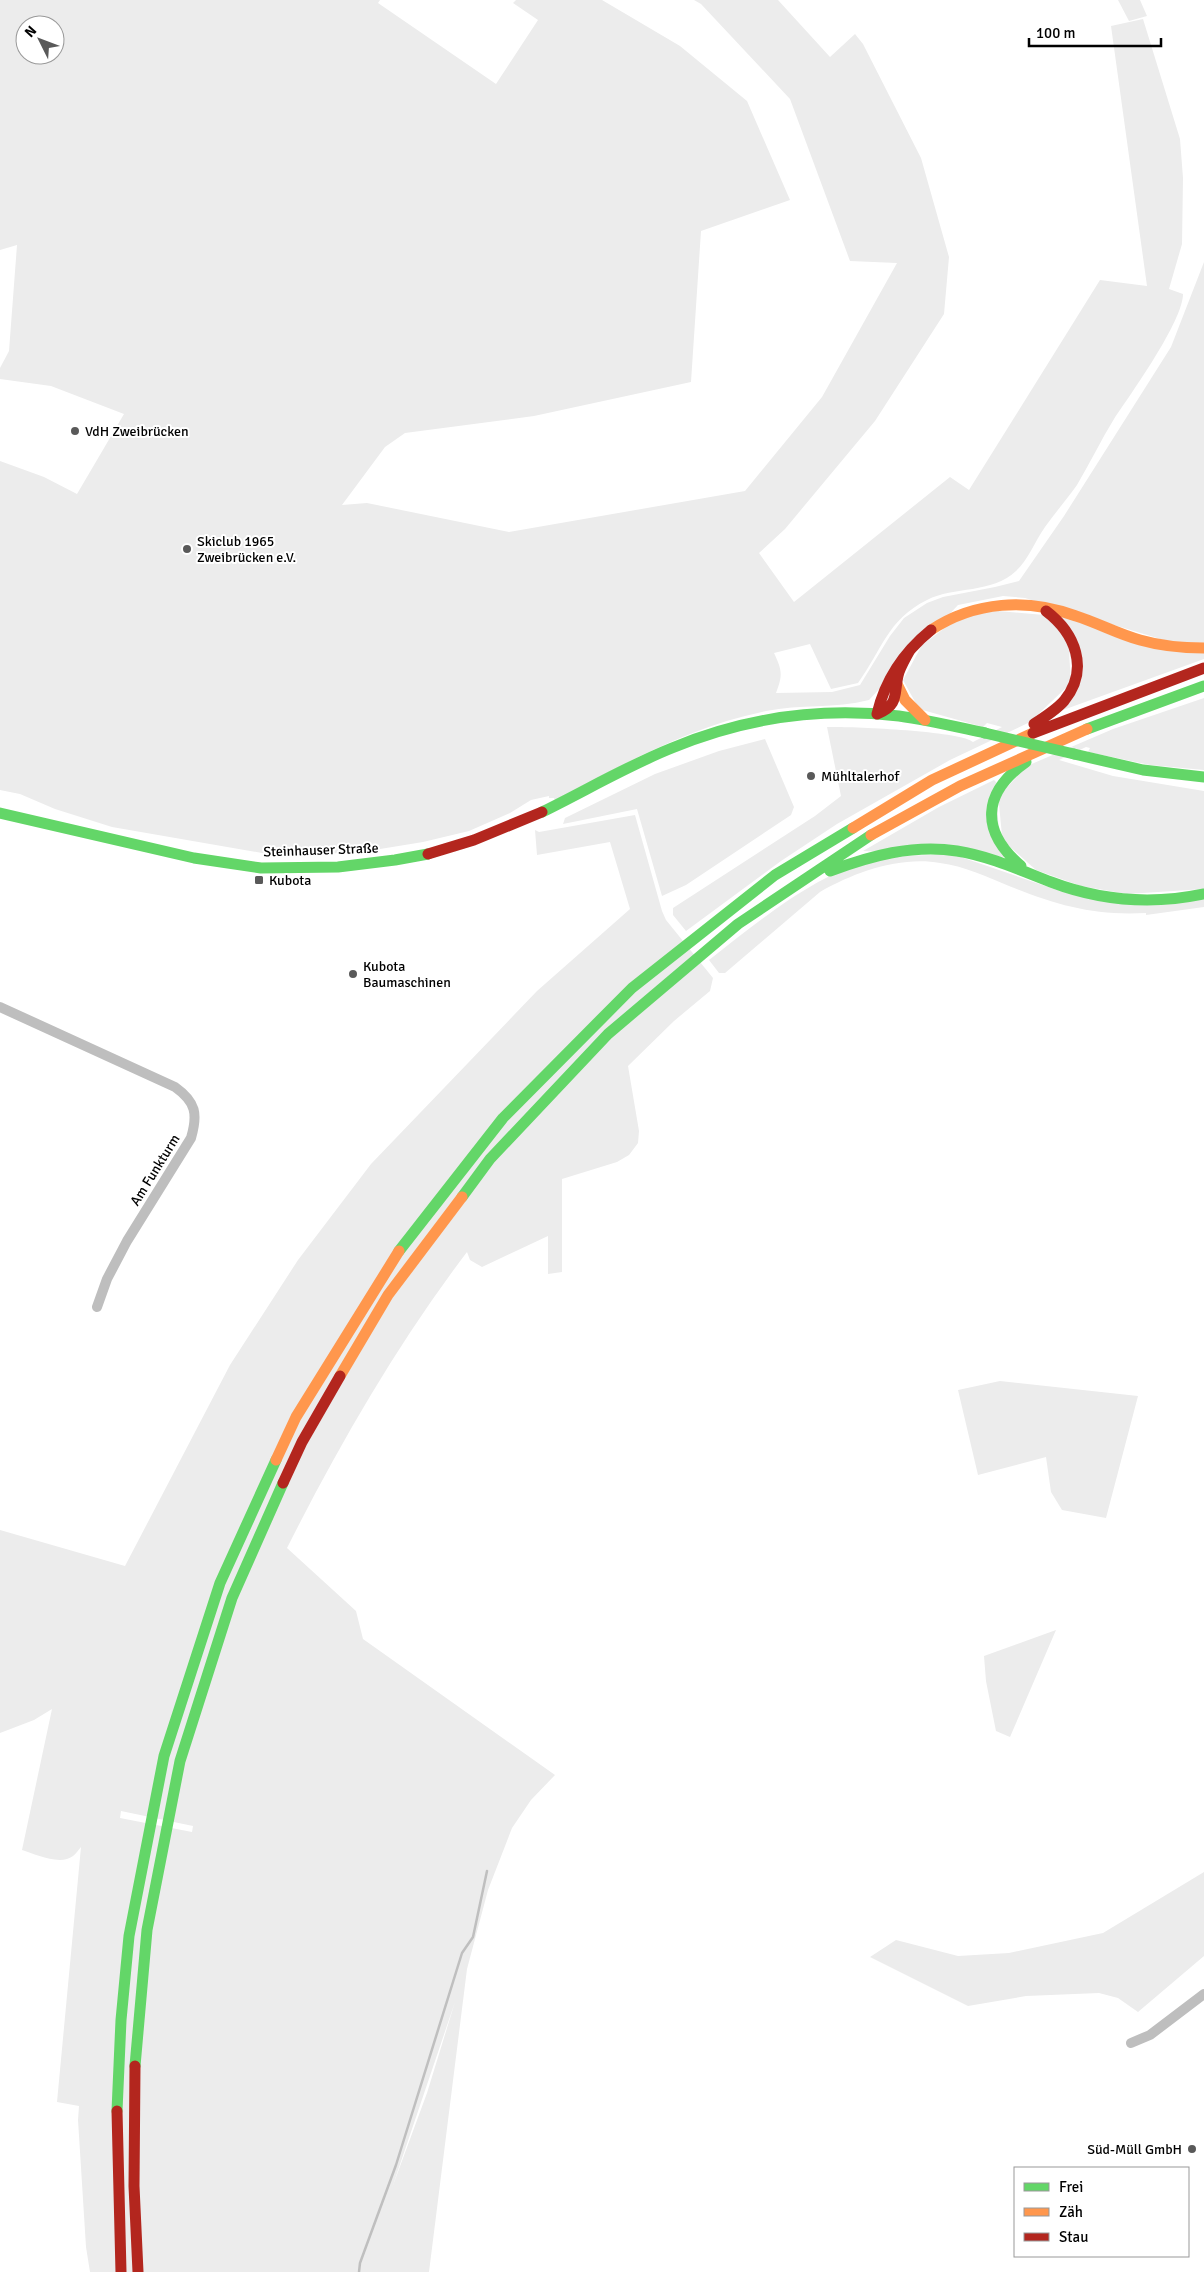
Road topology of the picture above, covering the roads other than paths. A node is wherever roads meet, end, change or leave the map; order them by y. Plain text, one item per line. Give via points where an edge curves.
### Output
1 (1042, 608) junction
2 (1204, 648) edge
3 (910, 650) junction
4 (1204, 668) edge
5 (897, 684) junction
6 (1204, 686) edge
7 (877, 714) junction
8 (926, 720) junction
9 (1076, 733) junction
10 (1003, 746) junction
11 (1204, 777) edge
12 (0, 813) edge
13 (1032, 874) junction
14 (792, 885) junction
15 (1204, 894) edge
16 (0, 1007) edge
17 (97, 1307) dead end
18 (1204, 1994) edge
19 (1131, 2043) dead end
20 (122, 2272) edge
21 (138, 2272) edge

1 - 2 main road via 1065,612 1140,640
1 - 3 main road via 994,604 960,613 932,628
1 - 10 main road via 1062,623 1074,640 1077,676 1059,706
3 - 5 main road
3 - 7 main road via 887,680
4 - 10 main road via 1092,708
5 - 7 main road via 894,703 886,712
5 - 8 main road via 904,700
6 - 9 main road
7 - 8 main road, Steinhauser Straße
7 - 12 main road, Steinhauser Straße via 816,713 772,718 720,730 671,748 528,819 477,839 415,857 366,865 306,868 237,865
8 - 11 main road, Steinhauser Straße, bridge via 1143,770
9 - 13 main road via 1015,769 992,802 992,825 997,840 1012,860
9 - 14 main road via 945,794 880,829
10 - 20 main road via 932,780 775,876 698,933 612,1006 527,1092 443,1189 372,1288 323,1366 264,1479 223,1574 186,1677 155,1791 130,1933 120,2036 116,2157
13 - 14 main road via 957,852 910,850 852,862
13 - 15 main road via 1078,891 1112,898 1159,900
14 - 21 main road via 731,929 655,991 574,1066 498,1148 419,1247 382,1304 337,1375 280,1484 243,1568 202,1683 171,1796 158,1862 143,1967 134,2086
16 - 17 street, Am Funkturm via 175,1087 192,1104 195,1125 191,1138 126,1241
18 - 19 street via 1150,2035

